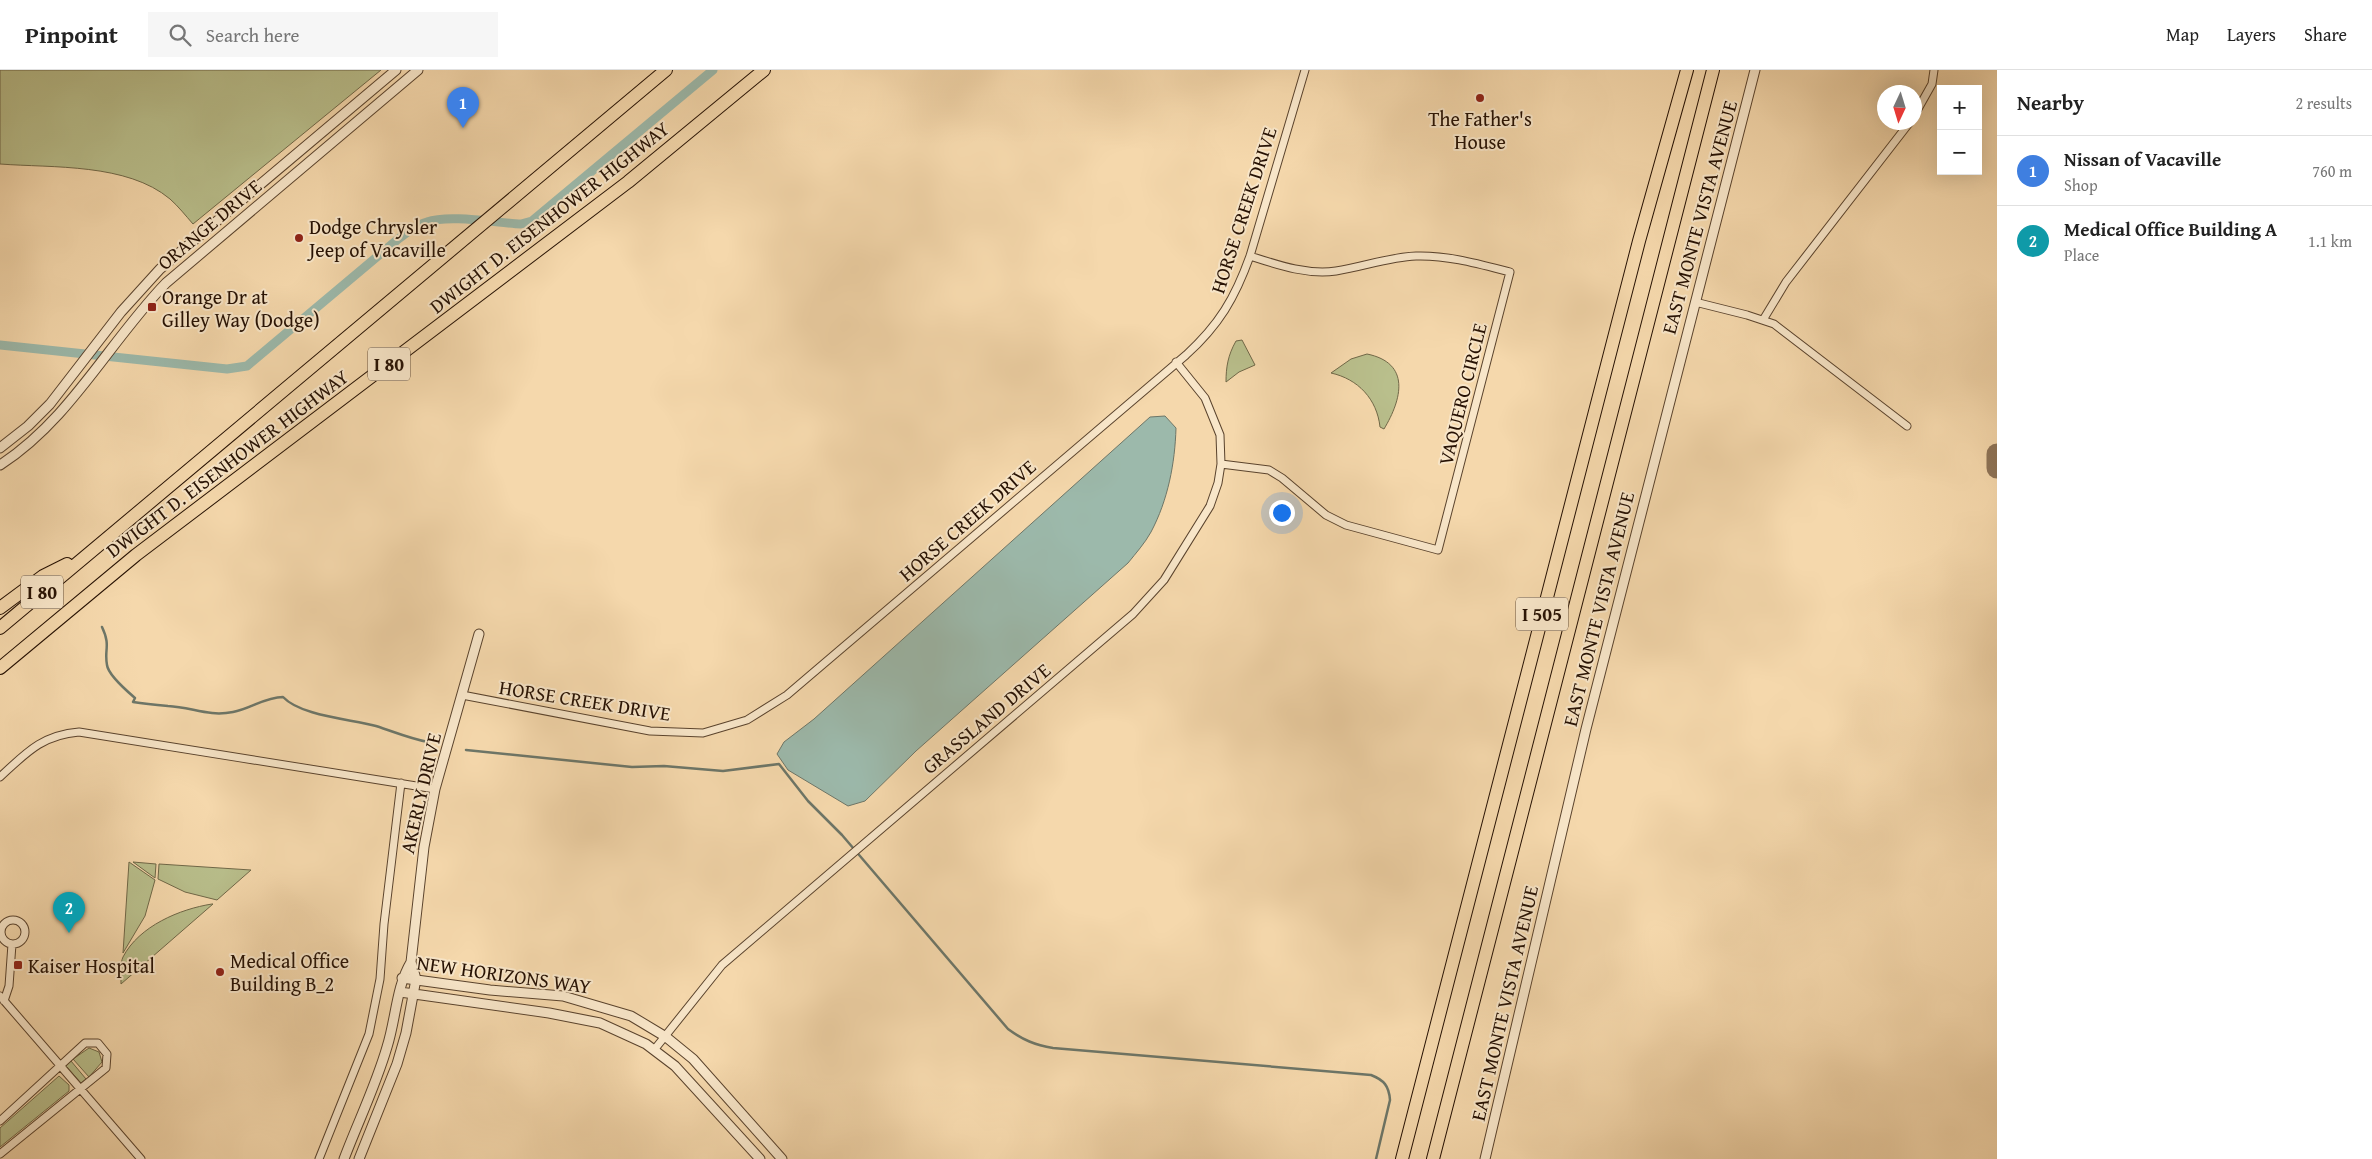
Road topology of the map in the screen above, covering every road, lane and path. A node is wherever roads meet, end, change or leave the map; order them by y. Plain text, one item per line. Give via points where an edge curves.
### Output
1 (396, 70) edge
2 (418, 70) edge
3 (666, 70) edge
4 (764, 70) edge
5 (1305, 70) edge
6 (1687, 70) edge
7 (1713, 70) edge
8 (1755, 70) edge
9 (1934, 70) edge
10 (1922, 102) edge
11 (1904, 130) edge
12 (190, 243) junction
13 (198, 255) junction
14 (1250, 256) junction
15 (1695, 302) junction
16 (1763, 320) junction
17 (1176, 362) junction
18 (1907, 426) dead end
19 (0, 448) edge
20 (1220, 464) junction
21 (0, 466) edge
22 (85, 556) junction
23 (0, 608) edge
24 (0, 628) edge
25 (479, 634) dead end
26 (12, 657) junction
27 (0, 668) edge
28 (0, 672) edge
29 (462, 695) junction
30 (0, 777) edge
31 (401, 783) junction
32 (435, 789) junction
33 (0, 931) edge
34 (12, 944) junction
35 (411, 962) junction
36 (402, 978) junction
37 (416, 979) junction
38 (400, 992) junction
39 (414, 994) junction
40 (2, 998) edge
41 (666, 1037) junction
42 (654, 1050) junction
43 (60, 1066) junction
44 (80, 1089) junction
45 (0, 1121) edge
46 (0, 1154) edge
47 (142, 1159) edge
48 (319, 1159) edge
49 (344, 1159) edge
50 (360, 1159) edge
51 (760, 1159) edge
52 (782, 1159) edge
53 (1402, 1159) edge
54 (1433, 1159) edge
55 (1485, 1159) edge

1 - 12 street, ORANGE DRIVE
2 - 13 street, ORANGE DRIVE
3 - 22 highway, DWIGHT D. EISENHOWER HIGHWAY / I 80
4 - 26 highway, DWIGHT D. EISENHOWER HIGHWAY / I 80 via 628,182 180,521
5 - 14 street, HORSE CREEK DRIVE
6 - 53 highway, I 505 via 1638,241
7 - 54 highway, I 505
8 - 15 street, EAST MONTE VISTA AVENUE
9 - 10 street via 1932,84
11 - 16 street via 1786,282
12 - 13 street
12 - 19 street, ORANGE DRIVE via 143,286 39,415
13 - 21 street, ORANGE DRIVE via 146,304 56,419
14 - 17 street, HORSE CREEK DRIVE via 1240,285 1224,314 1204,338
14 - 20 street, VAQUERO CIRCLE via 1286,268 1323,272 1414,256 1463,260 1510,272 1438,550 1346,525 1326,515 1269,470
15 - 16 street
15 - 55 street, EAST MONTE VISTA AVENUE via 1586,729
16 - 18 street via 1809,349
17 - 20 street, GRASSLAND DRIVE via 1205,398 1220,435
17 - 29 street, HORSE CREEK DRIVE via 787,695 748,720 703,733 650,731
20 - 41 street, GRASSLAND DRIVE via 1210,506 1164,580 1133,614 722,965
22 - 23 highway via 43,576
22 - 24 highway, DWIGHT D. EISENHOWER HIGHWAY / I 80
25 - 29 street, AKERLY DRIVE
26 - 27 highway, DWIGHT D. EISENHOWER HIGHWAY / I 80
26 - 28 highway
29 - 32 street, AKERLY DRIVE
30 - 31 street via 40,742 79,732
31 - 32 street
31 - 48 street via 380,979 369,1034
32 - 35 street, AKERLY DRIVE via 424,847
33 - 34 street via 4,940
33 - 34 street via 7,921 23,924 25,936
34 - 40 street via 9,986
35 - 36 street, AKERLY DRIVE
35 - 37 street, AKERLY DRIVE
36 - 37 street, NEW HORIZONS WAY
36 - 38 street, AKERLY DRIVE
37 - 39 street, AKERLY DRIVE
37 - 41 street, NEW HORIZONS WAY via 563,996 631,1016
38 - 39 street, NEW HORIZONS WAY
38 - 49 street, AKERLY DRIVE via 387,1049
39 - 42 street, NEW HORIZONS WAY via 600,1023
39 - 50 street, AKERLY DRIVE via 397,1064
40 - 43 street
41 - 42 street, GRASSLAND DRIVE
41 - 52 street, NEW HORIZONS WAY via 692,1059
42 - 51 street, NEW HORIZONS WAY via 675,1066
43 - 44 street
43 - 44 street via 85,1043 98,1043 107,1054 106,1068
43 - 45 street
44 - 46 street
44 - 47 street

